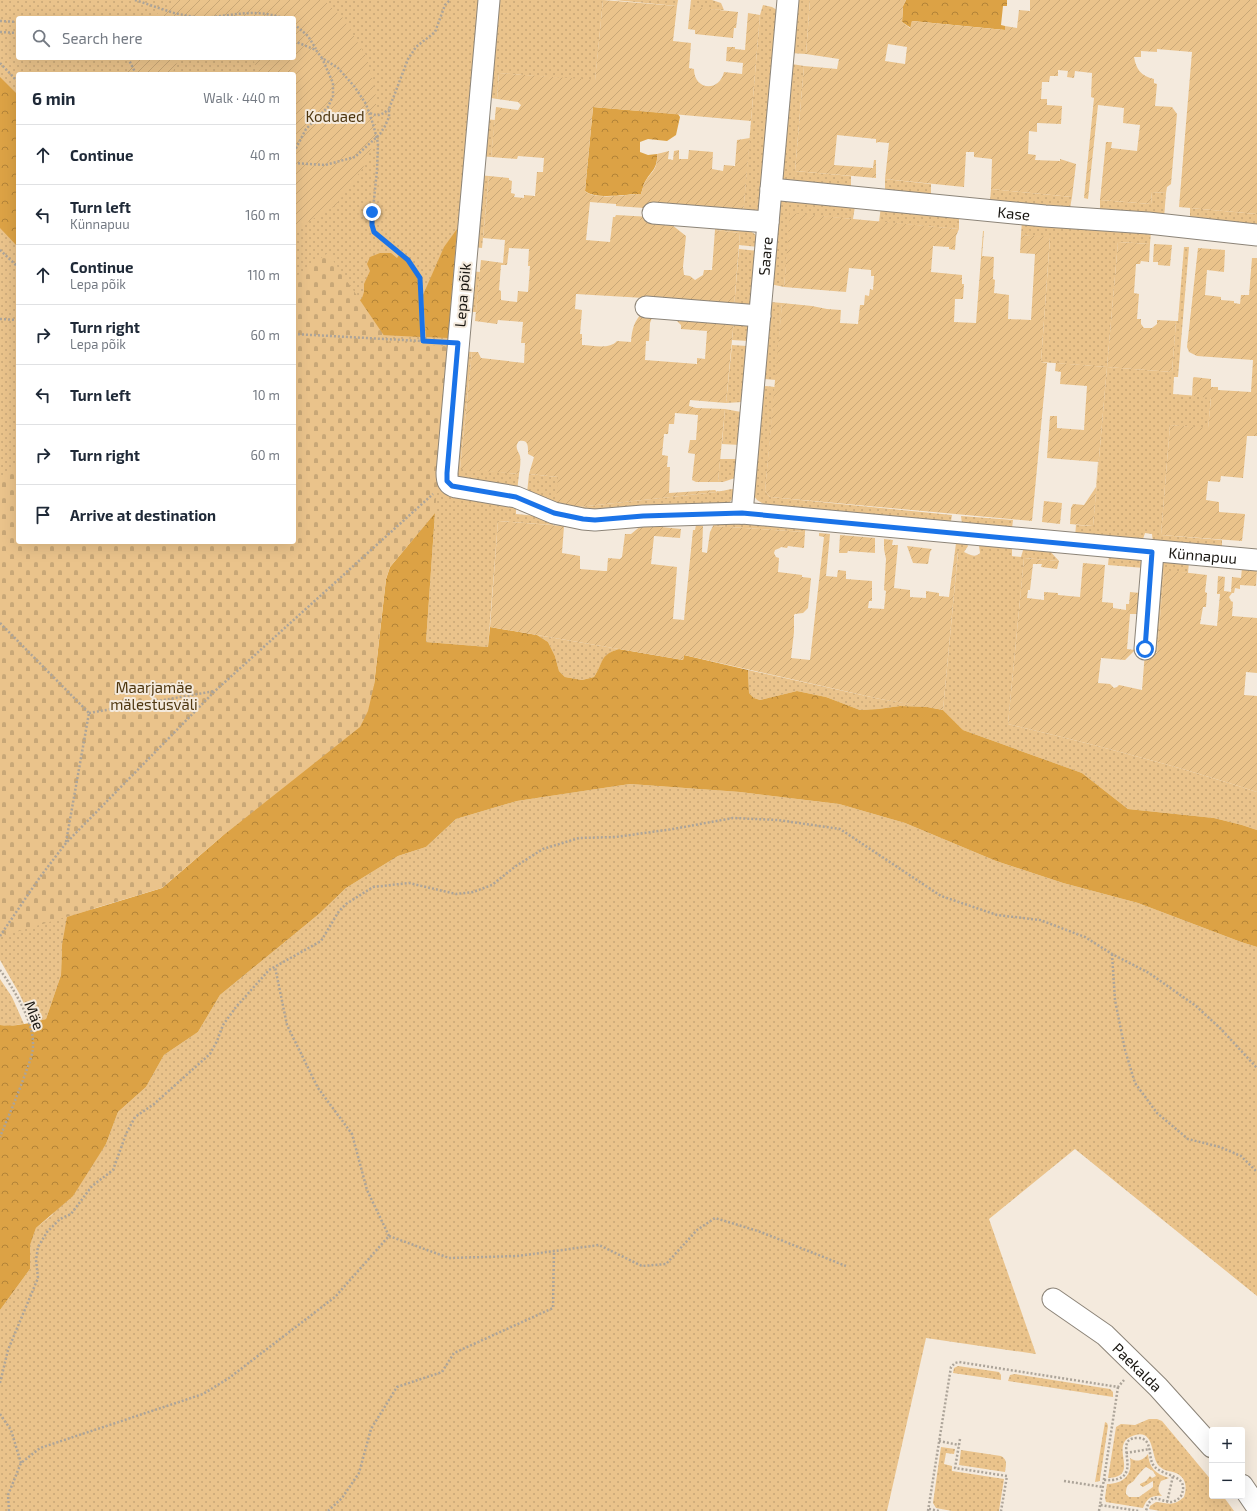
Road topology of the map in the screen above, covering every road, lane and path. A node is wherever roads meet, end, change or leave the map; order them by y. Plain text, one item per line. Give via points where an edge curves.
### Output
1 (135, 0) edge
2 (450, 0) edge
3 (489, 0) edge
4 (788, 0) edge
5 (189, 16) edge
6 (218, 16) edge
7 (274, 16) edge
8 (0, 21) edge
9 (16, 22) edge
10 (296, 26) edge
11 (0, 32) edge
12 (16, 33) edge
13 (296, 42) edge
14 (316, 50) junction
15 (322, 58) junction
16 (129, 60) edge
17 (0, 63) edge
18 (135, 72) edge
19 (16, 80) edge
20 (389, 109) junction
21 (369, 113) junction
22 (376, 137) junction
23 (296, 148) edge
24 (296, 163) edge
25 (771, 189) junction
26 (654, 213) dead end
27 (768, 222) junction
28 (1257, 235) edge
29 (0, 250) edge
30 (16, 265) edge
31 (646, 307) dead end
32 (760, 316) junction
33 (0, 319) edge
34 (16, 320) edge
35 (296, 334) edge
36 (423, 341) junction
37 (458, 343) junction
38 (447, 481) junction
39 (742, 513) junction
40 (1152, 552) junction
41 (1257, 560) edge
42 (0, 623) edge
43 (1145, 649) dead end
44 (215, 691) junction
45 (89, 713) junction
46 (66, 843) junction
47 (0, 936) edge
48 (1112, 954) junction
49 (275, 967) junction
50 (0, 970) edge
51 (1257, 1068) edge
52 (0, 1137) edge
53 (1257, 1172) edge
54 (389, 1236) junction
55 (554, 1252) junction
56 (846, 1266) dead end
57 (1053, 1299) dead end
58 (1126, 1378) dead end
59 (0, 1383) edge
60 (1118, 1387) junction
61 (0, 1414) edge
62 (960, 1439) dead end
63 (939, 1441) junction
64 (959, 1444) junction
65 (1209, 1444) edge
66 (1150, 1449) junction
67 (1126, 1453) junction
68 (21, 1464) junction
69 (1173, 1476) junction
70 (1104, 1480) junction
71 (1064, 1481) dead end
72 (1103, 1487) junction
73 (1245, 1489) edge
74 (1167, 1502) junction
75 (1100, 1505) junction
76 (1257, 1507) edge
77 (929, 1510) edge
78 (9, 1511) edge
79 (328, 1511) edge
80 (939, 1511) edge
81 (1001, 1511) edge
82 (1099, 1511) edge
83 (1139, 1511) edge
84 (1146, 1511) edge

1 - 5 path
2 - 20 path via 445,5 436,32 416,46 408,59
3 - 37 street, Lepa põik
4 - 25 street, Saare
6 - 7 path via 241,13
8 - 9 path
10 - 14 path via 308,36
11 - 12 path
13 - 14 path
14 - 15 path
15 - 21 path via 338,68 349,80
15 - 23 path via 333,84 333,96 328,107 306,129
16 - 18 path
17 - 19 path
20 - 21 path via 380,115
20 - 22 path via 388,120
21 - 22 path
22 - 24 path via 355,157 343,161 319,166
22 - 36 path via 378,152 372,212 373,230 408,260 420,278
25 - 27 street, Saare
25 - 28 street, Kase
26 - 27 street
27 - 32 street, Saare
29 - 30 path
31 - 32 street
32 - 39 street, Saare
33 - 34 path
35 - 36 path
36 - 37 path
37 - 38 street, Lepa põik
38 - 39 street via 456,488 516,497 554,513 583,519
38 - 44 path
39 - 40 street, Künnapuu
40 - 41 street, Künnapuu
40 - 43 street
42 - 45 path
44 - 45 path
44 - 46 path
45 - 46 path
46 - 47 path
48 - 49 path via 1085,937 1040,920 997,915 941,896 840,829 778,820 733,818 616,837 579,838 543,849 492,885 472,892 456,894 409,883 373,887 339,911 321,941
48 - 51 path via 1149,972 1196,1006
48 - 53 path via 1115,1000 1135,1083 1157,1113 1188,1139 1220,1146 1241,1156
49 - 54 path via 287,1025 318,1088 352,1134 367,1190
49 - 59 path via 269,970 236,1007 223,1025 210,1054 154,1104 135,1117 113,1170 92,1186 72,1214 60,1219 47,1232 38,1247 38,1278 8,1350
50 - 52 path, Mäe via 26,1017 33,1045 23,1080
54 - 55 path via 449,1258
54 - 68 path via 335,1297 229,1378 203,1394 40,1448
55 - 56 path via 599,1245 642,1266 666,1264 697,1230 715,1218 758,1231
55 - 79 path via 553,1308 454,1352 442,1372 397,1387 371,1429 359,1473 342,1498
57 - 65 street, Paekalda via 1105,1335 1158,1387
58 - 60 path
60 - 63 path via 955,1363 951,1367
60 - 70 path
61 - 68 path via 11,1430
62 - 64 path
63 - 64 path
63 - 77 path
64 - 81 path via 955,1468 1007,1476
66 - 67 path
66 - 67 path via 1144,1439 1138,1437 1126,1444
66 - 69 path via 1154,1466
67 - 70 path via 1128,1464 1122,1478 1115,1481
68 - 78 path via 8,1495
69 - 74 path
69 - 74 path via 1183,1487 1180,1496 1172,1502
70 - 72 path
71 - 72 path
72 - 75 path
73 - 76 street
74 - 84 path via 1153,1498
75 - 82 path
75 - 83 path
77 - 80 path

